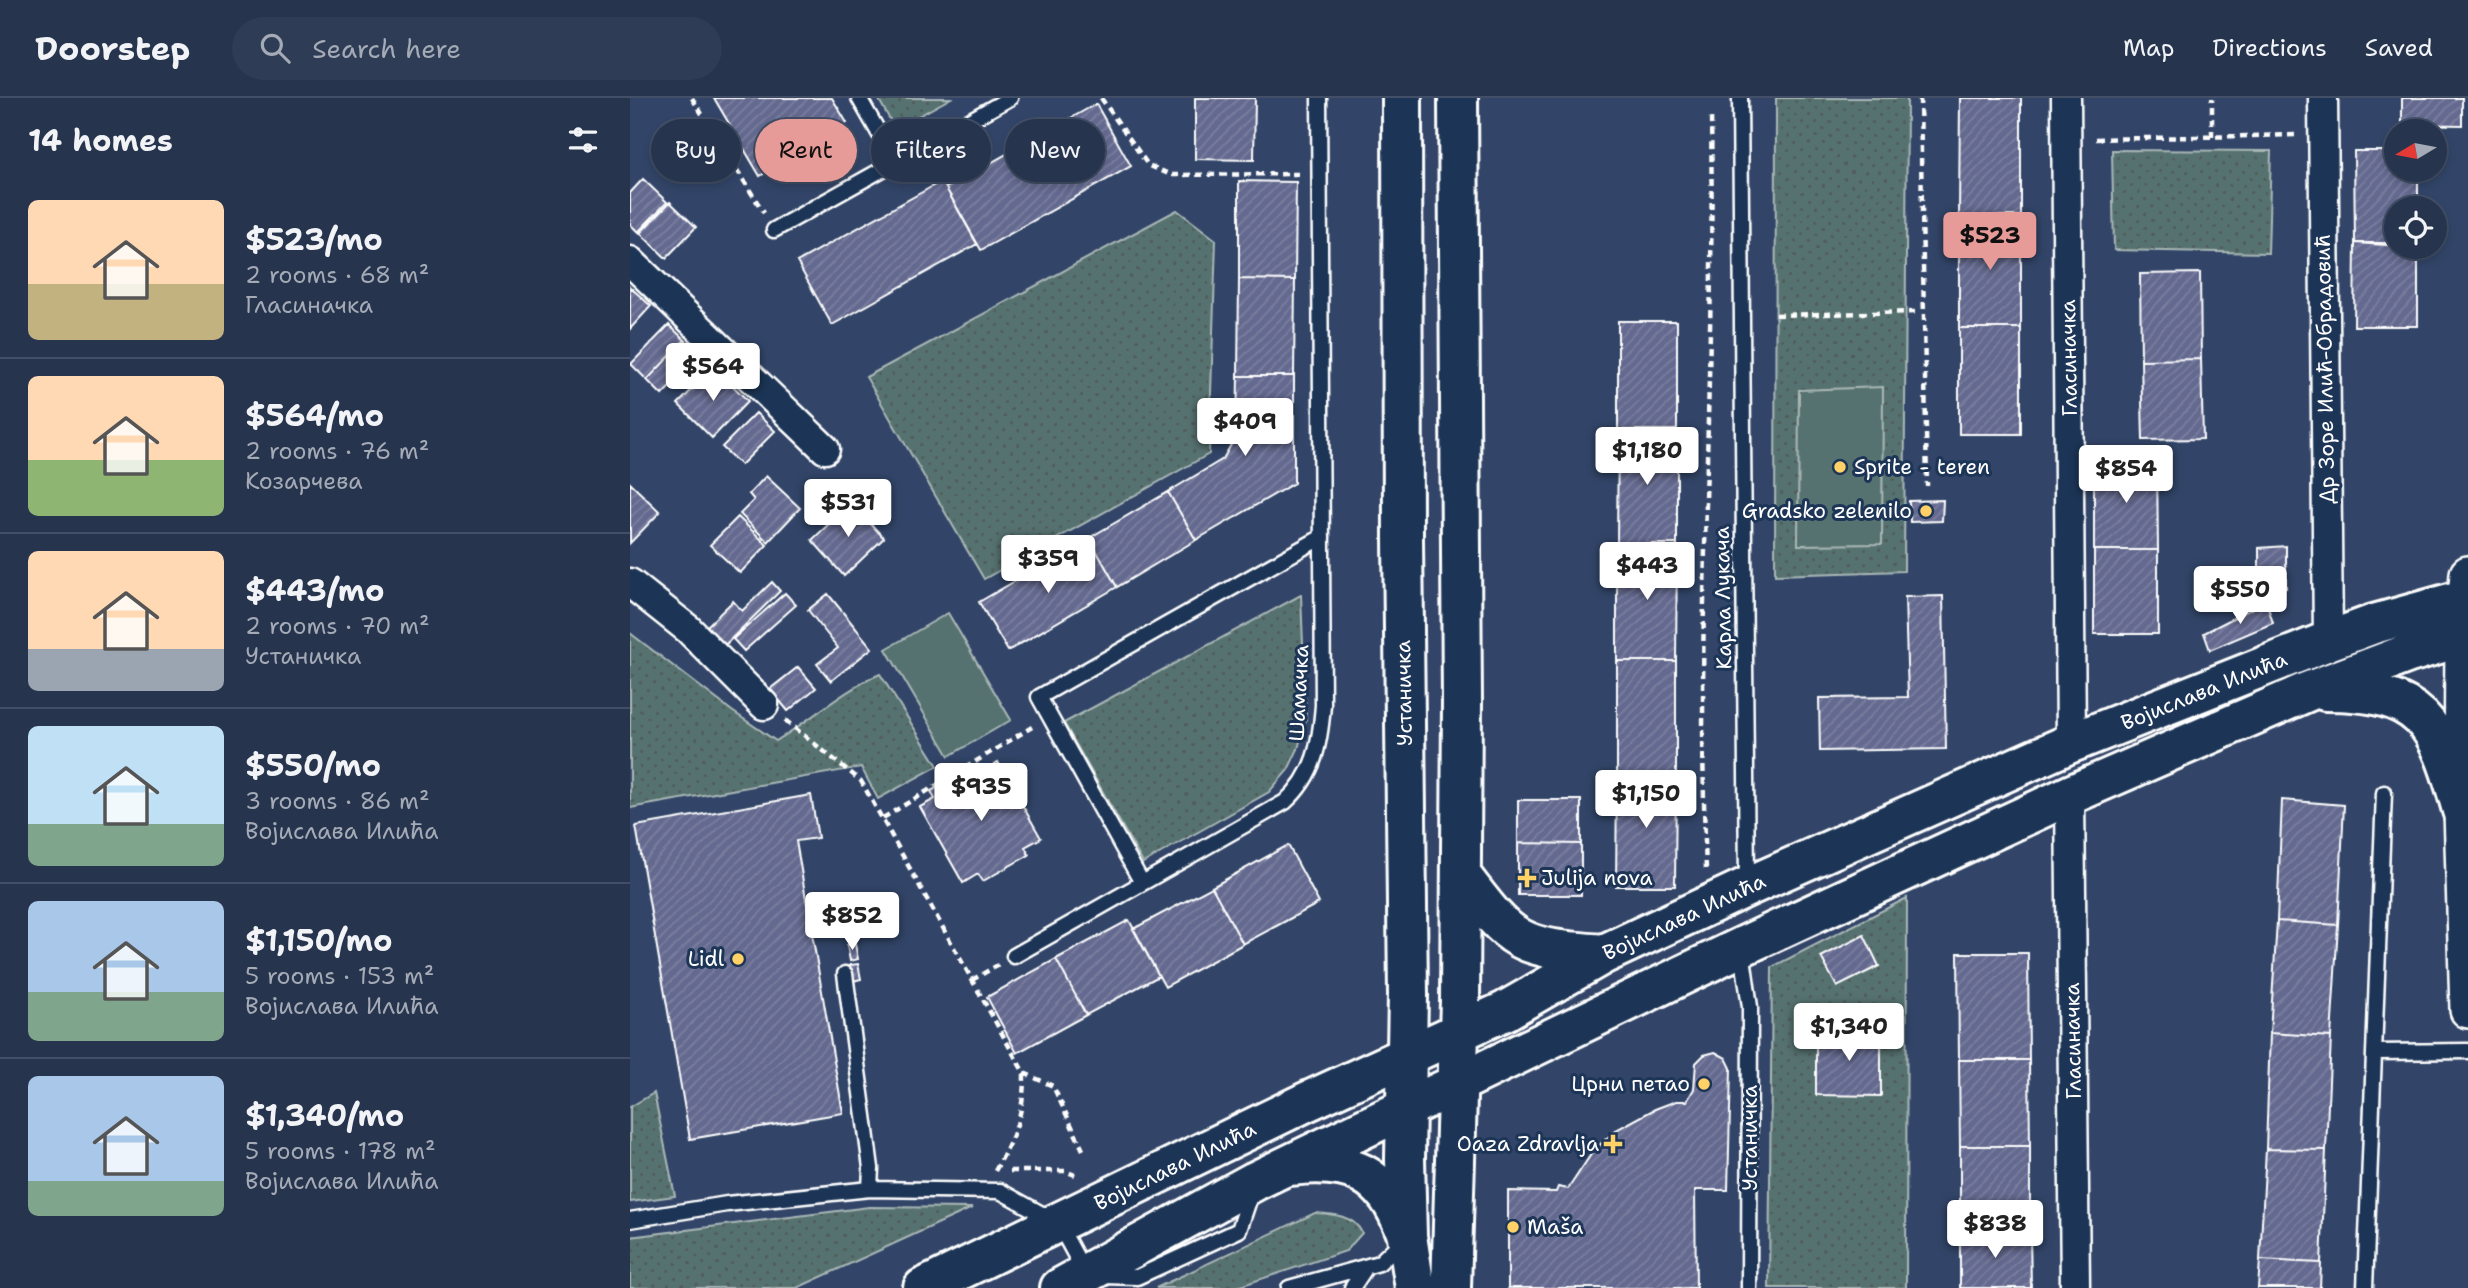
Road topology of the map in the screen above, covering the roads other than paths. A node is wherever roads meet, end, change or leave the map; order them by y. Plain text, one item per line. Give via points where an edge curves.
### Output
1 (859, 98) edge
2 (1010, 98) edge
3 (1319, 98) edge
4 (1402, 98) edge
5 (1458, 98) edge
6 (1740, 98) edge
7 (2066, 98) edge
8 (2323, 98) edge
9 (871, 119) edge
10 (972, 119) edge
11 (871, 175) edge
12 (774, 230) road end
13 (630, 261) edge
14 (825, 449) dead end
15 (1322, 537) junction
16 (630, 583) edge
17 (2467, 608) edge
18 (2328, 641) junction
19 (2309, 691) junction
20 (764, 705) road end
21 (2071, 743) junction
22 (2384, 793) dead end
23 (2070, 794) junction
24 (2462, 810) junction
25 (1461, 875) junction
26 (1141, 881) junction
27 (1747, 887) junction
28 (1741, 947) junction
29 (1604, 954) junction
30 (1014, 956) dead end
31 (845, 974) dead end
32 (2468, 1010) edge
33 (1458, 1031) junction
34 (2468, 1051) edge
35 (2376, 1052) junction
36 (1408, 1054) junction
37 (1456, 1084) junction
38 (1407, 1108) junction
39 (1269, 1174) junction
40 (870, 1189) junction
41 (630, 1220) edge
42 (1058, 1223) junction
43 (1407, 1236) junction
44 (1366, 1267) junction
45 (1073, 1281) edge
46 (1321, 1283) edge
47 (923, 1288) edge
48 (1289, 1288) edge
49 (1352, 1288) edge
50 (1415, 1288) edge
51 (1451, 1288) edge
52 (1749, 1288) edge
53 (2075, 1288) edge
54 (2365, 1288) edge

1 - 9 lane
2 - 10 lane
3 - 15 lane
4 - 36 main road, Устаничка
5 - 25 main road
6 - 27 lane, Карла Лукача
7 - 21 street, Гласиначка
8 - 18 street, Др Зоре Илић-Обрадовић
11 - 12 lane
13 - 14 street
15 - 26 lane, Шамачка via 1321,727 1316,756 1303,783 1285,802
15 - 26 lane via 1039,697
16 - 20 street via 688,629
17 - 18 main road, Војислава Илића via 2374,624
17 - 19 main road, Војислава Илића
17 - 24 street
18 - 21 main road, Војислава Илића
19 - 23 main road, Војислава Илића
19 - 24 main road via 2386,695 2419,715 2446,755
21 - 27 main road, Војислава Илића
22 - 35 lane
23 - 28 main road, Војислава Илића
23 - 53 street, Гласиначка
24 - 32 street
25 - 29 main road via 1491,915 1527,944
25 - 33 main road
26 - 30 lane, Шамачка
27 - 29 main road, Војислава Илића
28 - 37 main road, Војислава Илића
28 - 52 lane, Устаничка via 1750,1007
29 - 33 main road, Војислава Илића via 1505,1011
31 - 40 lane
33 - 36 main road, Војислава Илића
33 - 37 main road
34 - 35 lane
35 - 54 lane
36 - 38 main road, Устаничка
36 - 42 main road, Војислава Илића
37 - 38 main road, Војислава Илића
37 - 51 main road
38 - 39 main road, Војислава Илића
38 - 43 main road, Устаничка
39 - 43 main road via 1315,1163 1341,1165 1365,1175 1383,1187 1396,1204
39 - 45 main road, Војислава Илића
40 - 41 lane
40 - 42 lane via 1000,1191
42 - 45 lane
42 - 47 main road, Војислава Илића
43 - 44 lane via 1379,1263
43 - 50 main road, Устаничка
44 - 46 lane
44 - 49 lane
46 - 48 lane

